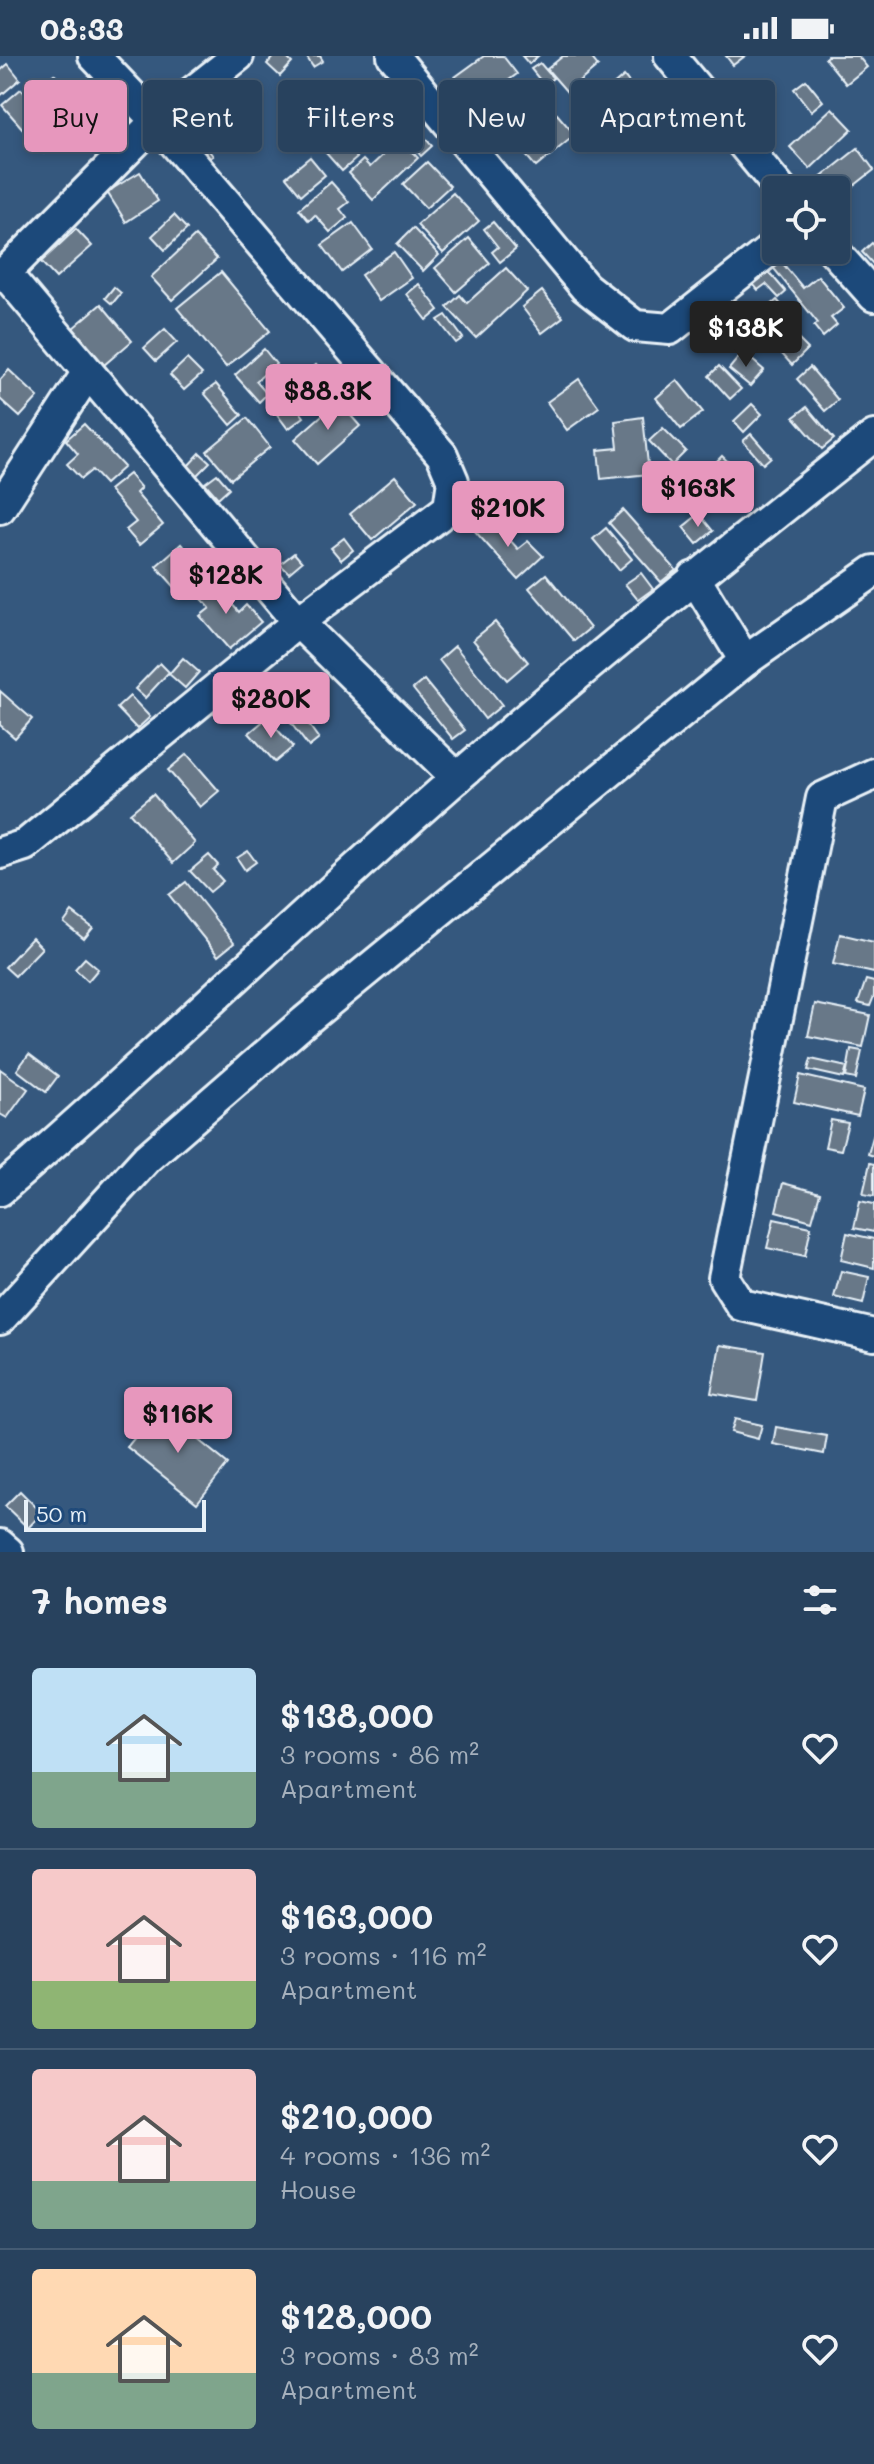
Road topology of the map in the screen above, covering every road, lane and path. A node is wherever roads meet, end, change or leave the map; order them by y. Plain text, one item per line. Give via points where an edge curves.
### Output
1 (94, 56) edge
2 (238, 56) edge
3 (393, 56) edge
4 (670, 56) edge
5 (208, 80) edge
6 (143, 107) edge
7 (143, 134) edge
8 (183, 152) edge
9 (769, 176) edge
10 (762, 256) edge
11 (845, 264) edge
12 (874, 296) edge
13 (88, 372) junction
14 (874, 436) edge
15 (0, 508) edge
16 (874, 571) edge
17 (694, 577) junction
18 (298, 622) junction
19 (745, 661) junction
20 (874, 774) edge
21 (457, 778) junction
22 (0, 853) edge
23 (0, 1190) edge
24 (0, 1319) edge
25 (874, 1335) edge
26 (0, 1545) edge
27 (8, 1552) edge

1 - 6 street
2 - 5 street
3 - 10 street via 585,287 635,326 670,329
4 - 9 street
7 - 13 street via 5,273
8 - 18 street via 442,455 453,481 449,508
11 - 12 street
13 - 15 street
13 - 18 street
14 - 17 street
16 - 19 street
17 - 19 street
17 - 21 street
18 - 21 street
18 - 22 street via 25,845
19 - 24 street via 305,1021 147,1158
20 - 25 street via 822,798 724,1278 741,1305
21 - 23 street
26 - 27 street

